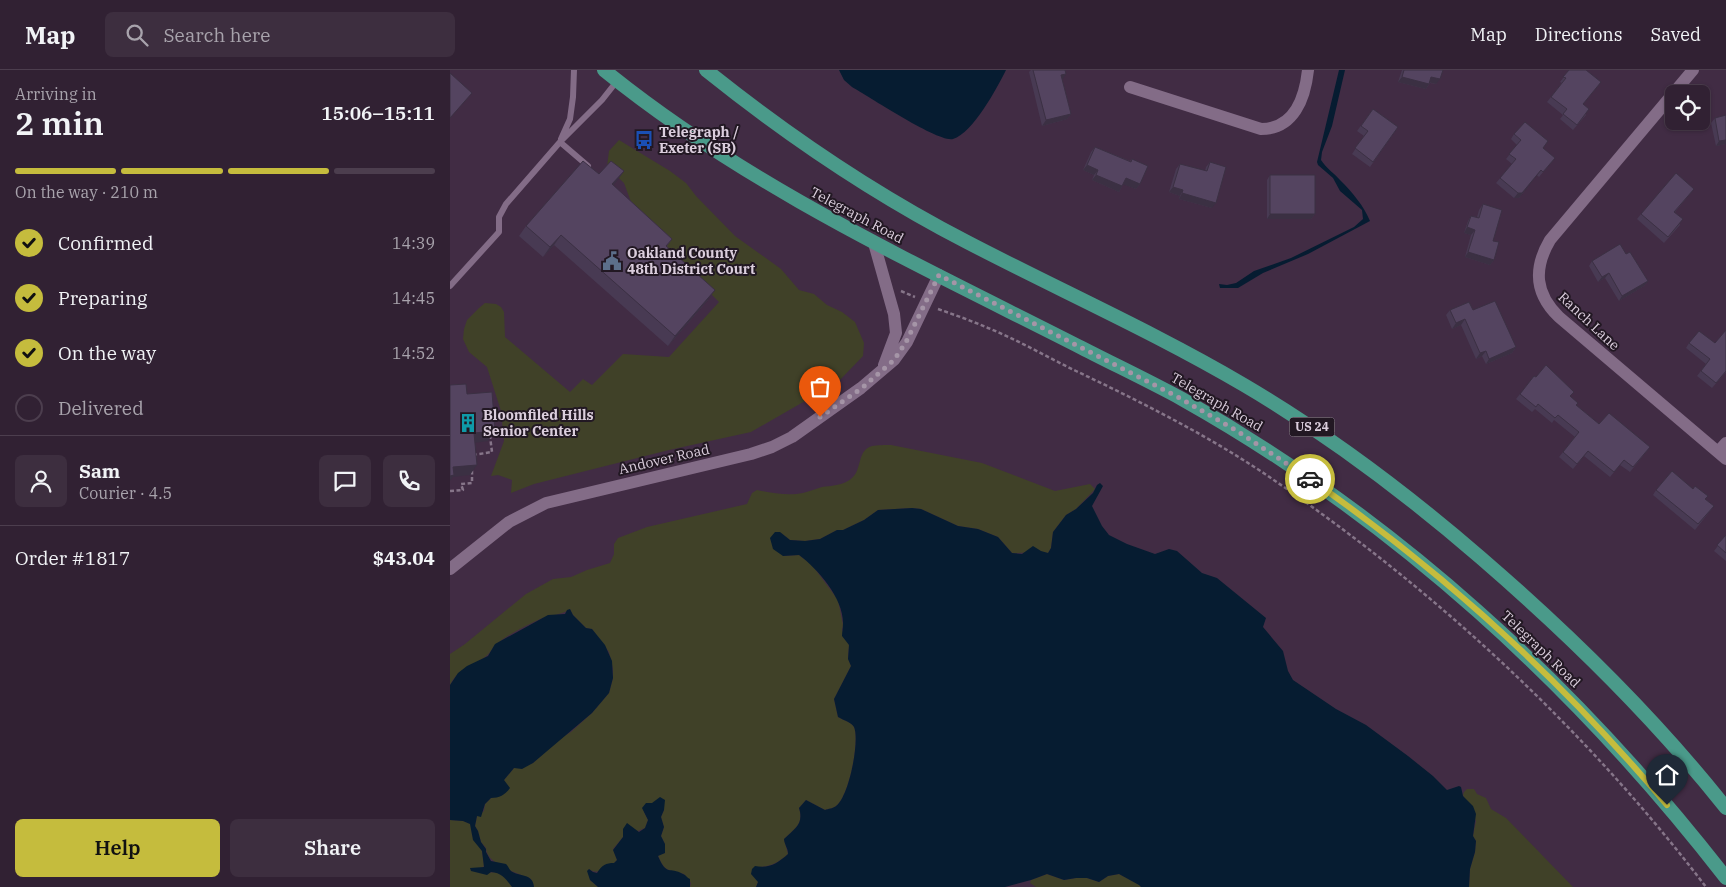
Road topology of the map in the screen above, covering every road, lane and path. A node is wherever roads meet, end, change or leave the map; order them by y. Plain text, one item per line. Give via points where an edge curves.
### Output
1 (574, 70) edge
2 (604, 70) edge
3 (706, 70) edge
4 (1308, 70) edge
5 (1693, 70) edge
6 (618, 75) edge
7 (1130, 87) dead end
8 (560, 142) junction
9 (596, 173) edge
10 (874, 243) junction
11 (939, 275) junction
12 (450, 286) edge
13 (897, 290) dead end
14 (917, 298) dead end
15 (934, 308) dead end
16 (881, 369) junction
17 (490, 434) edge
18 (1723, 451) edge
19 (471, 455) edge
20 (472, 464) edge
21 (450, 491) edge
22 (450, 569) edge
23 (1726, 808) edge
24 (1726, 878) edge
25 (1706, 887) edge

1 - 8 lane via 570,119
2 - 6 highway, Telegraph Road
3 - 23 highway, Telegraph Road / US 24 via 779,126 874,189 966,241 1184,351 1275,403 1334,442 1448,529 1552,622 1608,676
4 - 7 street via 1306,87 1298,107 1286,122 1272,129 1261,129
5 - 18 street, Ranch Lane via 1550,240 1539,265 1538,280 1549,308
6 - 8 lane via 602,100
6 - 10 highway, Telegraph Road via 712,148 804,205
8 - 9 lane
8 - 12 lane via 506,204 499,217 499,232
10 - 11 highway, Telegraph Road
10 - 16 street, Andover Road via 894,314 896,333
11 - 16 street, Andover Road via 906,342 894,360
11 - 24 highway, Telegraph Road via 1222,422 1316,484 1407,551 1486,619 1587,716 1656,792
13 - 14 path
15 - 25 path via 989,328 1175,420 1263,474 1363,545 1483,645 1548,708 1623,788
16 - 22 street, Andover Road via 862,388 792,437 772,447 541,505 499,529
17 - 19 path via 492,452
20 - 21 path via 472,483 461,484 463,490

